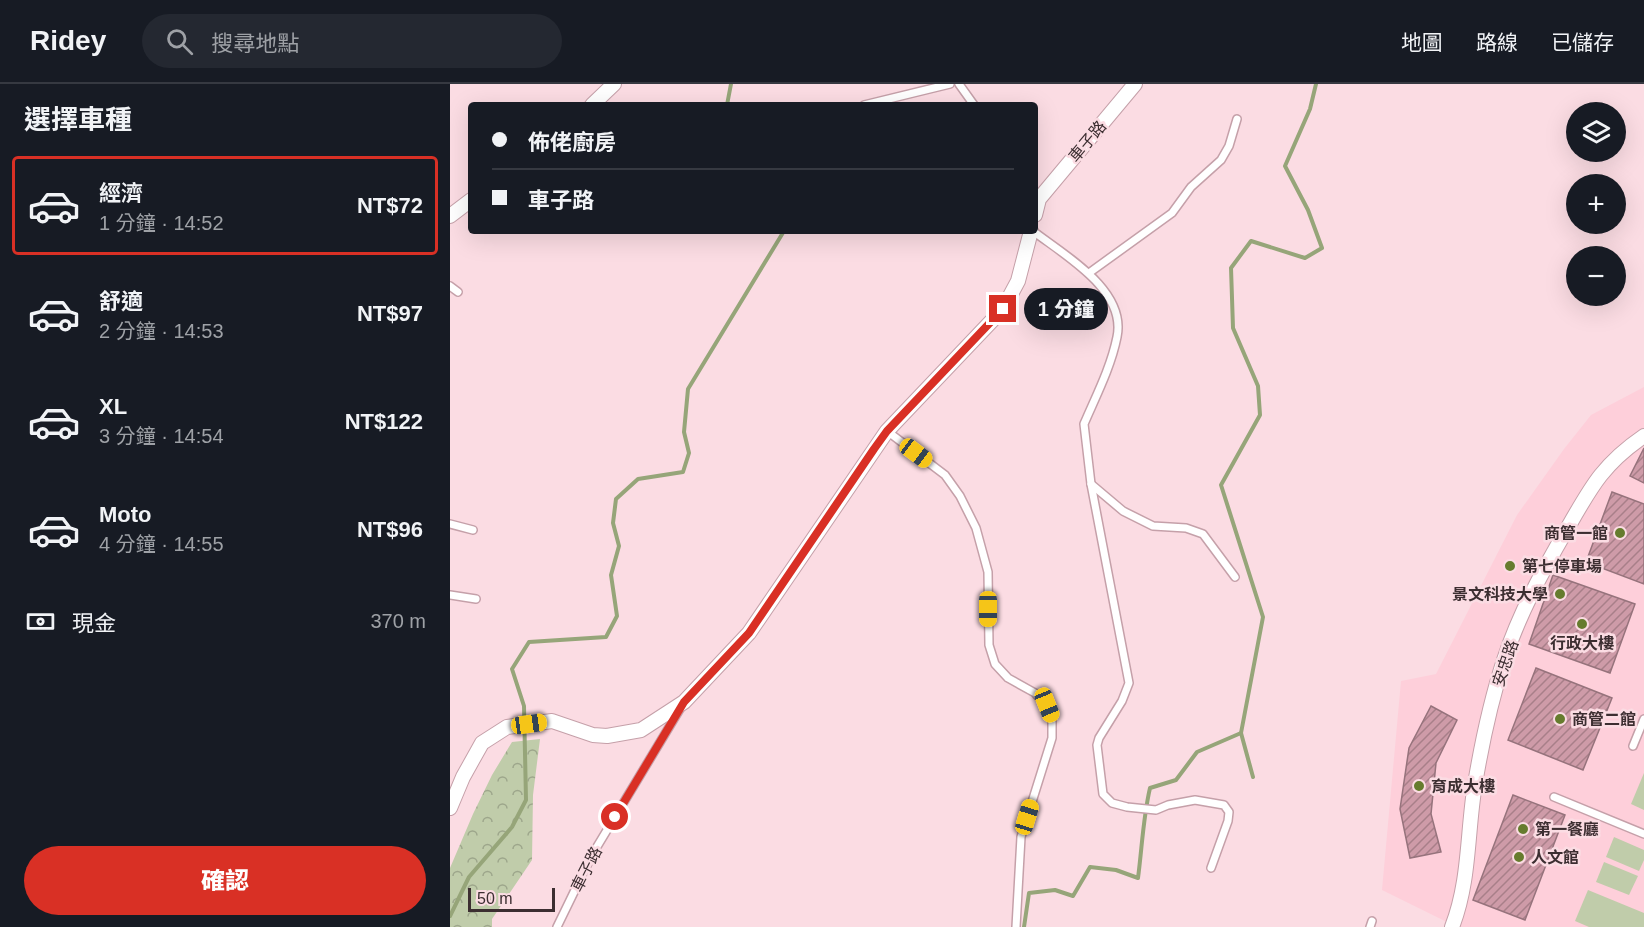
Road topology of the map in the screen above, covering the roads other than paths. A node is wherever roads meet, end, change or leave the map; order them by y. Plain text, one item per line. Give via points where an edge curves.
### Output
1 (615, 84) edge
2 (951, 84) edge
3 (959, 84) edge
4 (1135, 84) edge
5 (595, 102) edge
6 (876, 102) edge
7 (972, 102) edge
8 (1237, 119) dead end
9 (1038, 195) edge
10 (468, 202) edge
11 (450, 216) edge
12 (1031, 234) edge
13 (1036, 234) edge
14 (1089, 273) junction
15 (450, 286) edge
16 (458, 292) dead end
17 (887, 431) junction
18 (1644, 436) edge
19 (1091, 484) junction
20 (450, 524) edge
21 (473, 530) dead end
22 (1235, 577) dead end
23 (450, 595) edge
24 (476, 599) dead end
25 (684, 702) junction
26 (1644, 719) edge
27 (1633, 746) dead end
28 (1554, 797) dead end
29 (450, 808) edge
30 (1644, 834) edge
31 (1211, 868) dead end
32 (557, 927) edge
33 (1016, 927) edge
34 (1452, 927) edge

1 - 5 street
2 - 6 lane
3 - 7 lane
4 - 9 street, 車子路
8 - 14 lane via 1221,160 1191,187 1172,213
10 - 11 street
12 - 17 street, 車子路 via 1018,281 1003,309
13 - 14 lane
14 - 19 lane via 1111,300 1118,334 1084,424
15 - 16 lane
17 - 25 street, 車子路 via 749,633
17 - 33 lane via 945,475 960,496 976,528 988,572 989,645 995,664 1008,678 1035,693 1047,705 1052,719 1052,738 1021,837
18 - 34 street, 安忠路 via 1614,458 1591,487 1551,555 1504,658 1475,784 1465,881
19 - 22 lane via 1122,511 1153,526 1186,528 1203,534
19 - 31 lane via 1129,683 1097,745 1103,794 1112,803 1140,809 1156,810 1195,800 1224,805 1229,812 1228,821
20 - 21 lane
23 - 24 lane
25 - 29 street via 641,730 607,736 552,721 507,728 482,743
25 - 32 lane, 車子路 via 592,855
26 - 27 lane
28 - 30 lane

